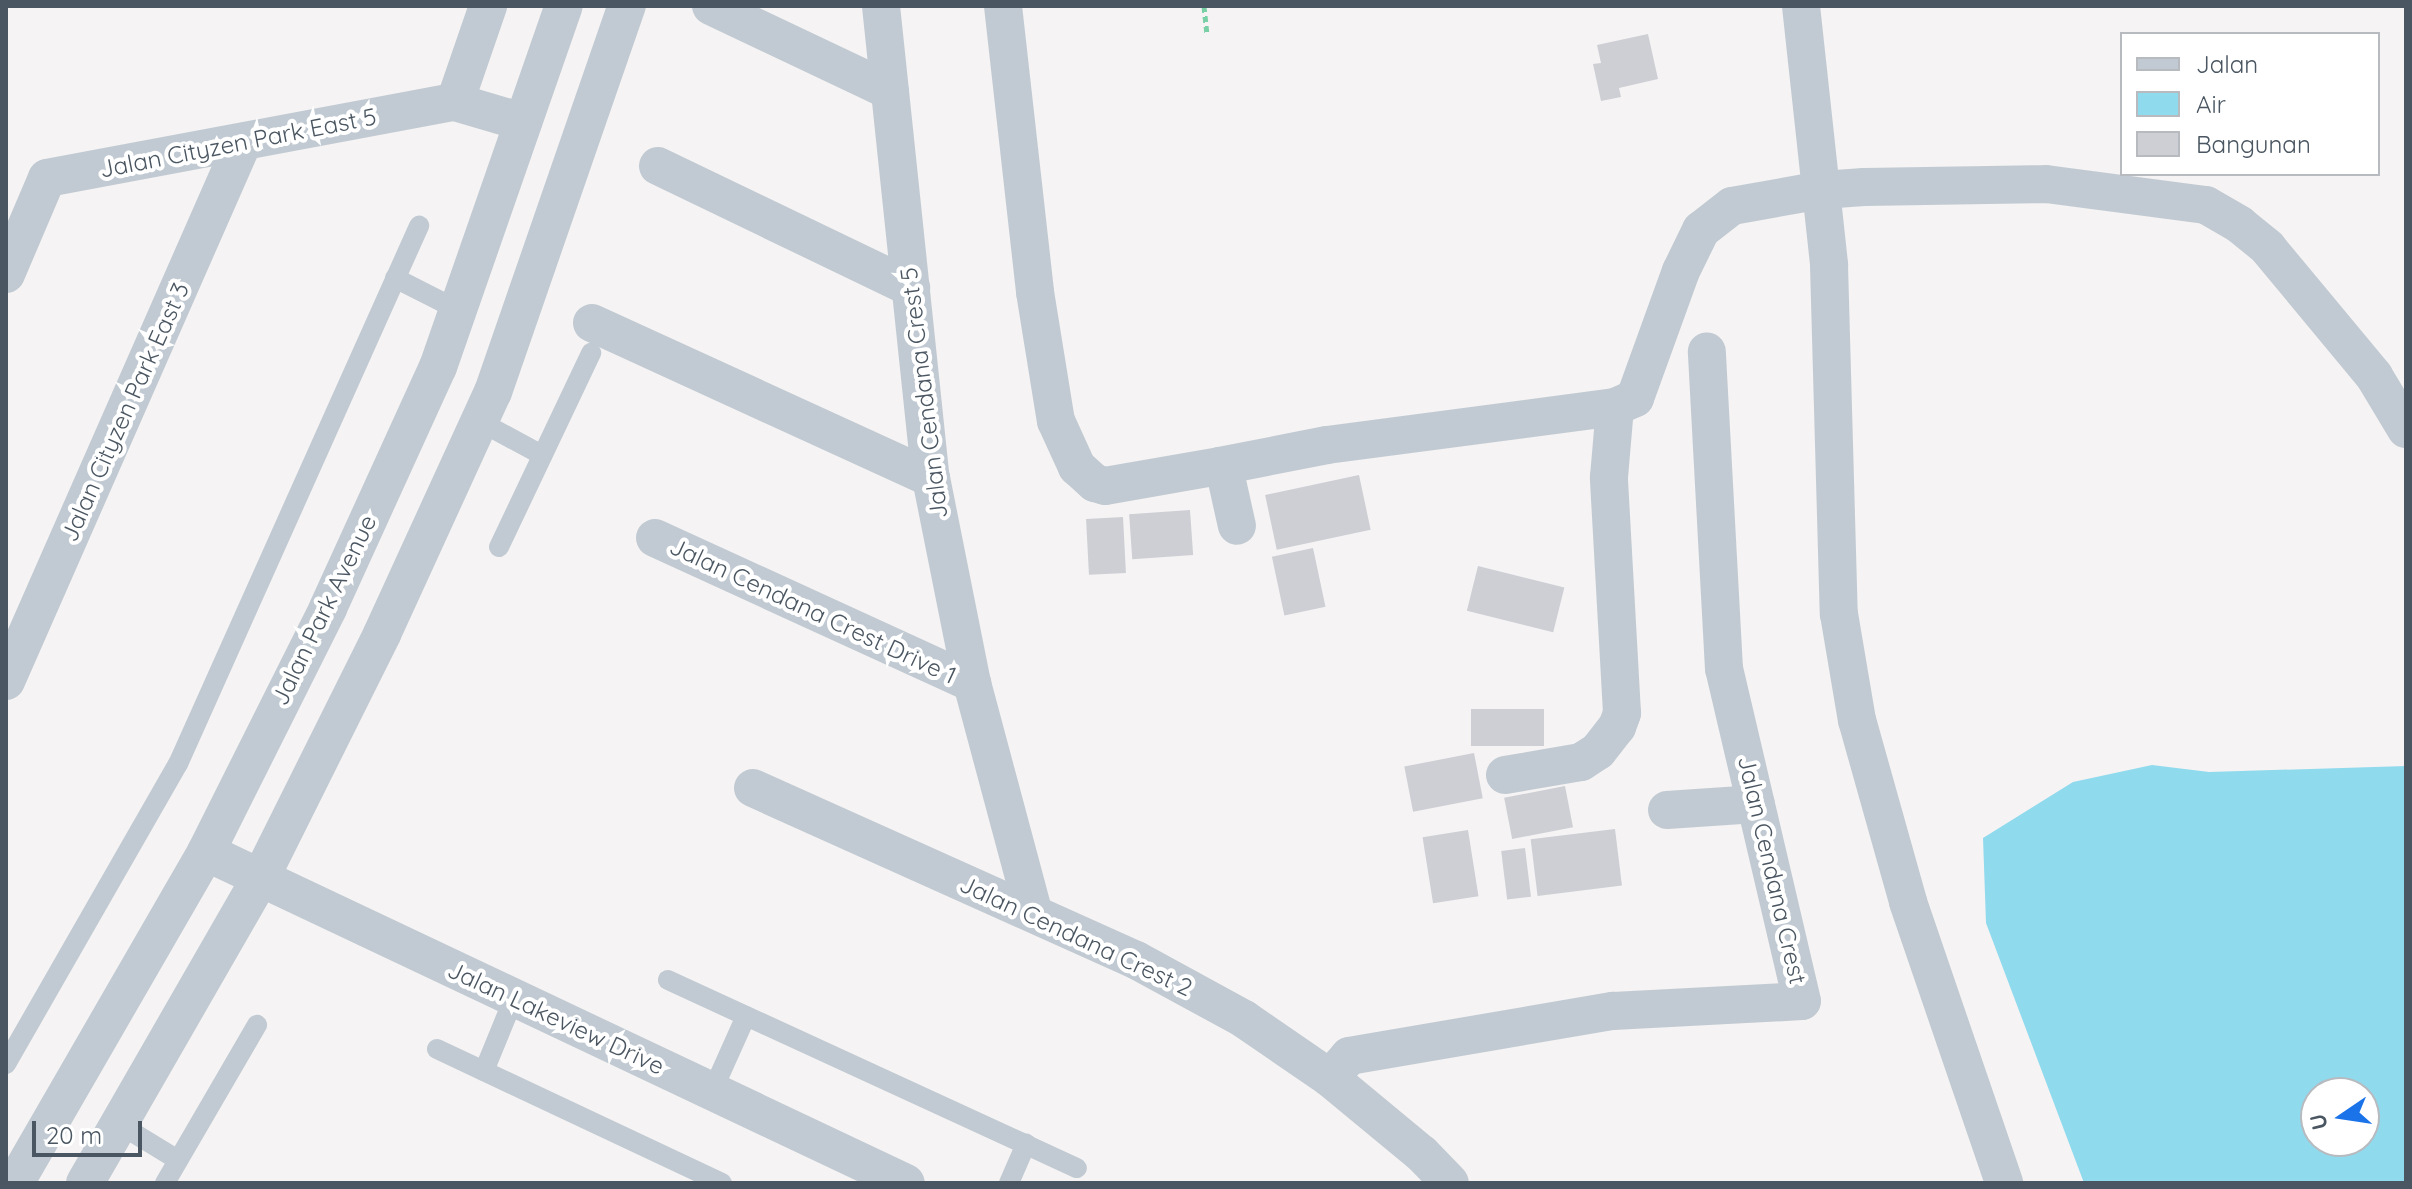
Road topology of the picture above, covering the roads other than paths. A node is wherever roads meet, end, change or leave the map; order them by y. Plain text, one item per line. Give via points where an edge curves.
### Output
1 (488, 6) edge
2 (564, 6) edge
3 (627, 6) edge
4 (711, 6) edge
5 (881, 6) edge
6 (1003, 6) edge
7 (1801, 6) edge
8 (890, 91) junction
9 (455, 102) junction
10 (523, 122) junction
11 (243, 142) junction
12 (658, 166) dead end
13 (1822, 190) junction
14 (21, 196) edge
15 (419, 226) dead end
16 (6, 274) edge
17 (395, 278) junction
18 (911, 288) junction
19 (458, 310) junction
20 (592, 338) joint
21 (1707, 351) dead end
22 (438, 367) junction
23 (486, 407) junction
24 (1615, 407) junction
25 (2406, 429) edge
26 (542, 455) junction
27 (1220, 466) junction
28 (931, 478) junction
29 (1237, 526) dead end
30 (655, 538) dead end
31 (499, 547) dead end
32 (6, 681) edge
33 (972, 683) junction
34 (1505, 775) dead end
35 (753, 788) dead end
36 (1756, 804) junction
37 (1667, 810) dead end
38 (206, 852) junction
39 (260, 879) junction
40 (1034, 914) junction
41 (668, 980) dead end
42 (514, 998) junction
43 (746, 1016) junction
44 (257, 1025) dead end
45 (437, 1049) dead end
46 (6, 1064) edge
47 (484, 1071) junction
48 (1330, 1078) junction
49 (712, 1092) junction
50 (119, 1124) junction
51 (1026, 1144) junction
52 (178, 1160) junction
53 (1077, 1168) dead end
54 (15, 1183) edge
55 (85, 1183) edge
56 (165, 1183) edge
57 (722, 1183) edge
58 (906, 1183) edge
59 (1009, 1183) edge
60 (1450, 1183) edge
61 (2004, 1183) edge

1 - 9 street
2 - 10 street, Jalan Park Avenue
3 - 23 street
4 - 8 street
5 - 8 street, Jalan Cendana Crest 5
6 - 27 street via 1035,292 1056,421 1077,467 1105,486
7 - 13 street
8 - 18 street, Jalan Cendana Crest 5
9 - 10 street
9 - 11 street, Jalan Cityzen Park East 5
10 - 19 street, Jalan Park Avenue
11 - 14 street, Jalan Cityzen Park East 5 via 47,178
11 - 32 street, Jalan Cityzen Park East 3
12 - 18 street
13 - 24 street via 1732,206 1701,230 1635,398
13 - 25 street via 2046,184 2206,205 2267,247 2374,376
13 - 61 street via 1839,614 1857,720 1908,902
14 - 16 street
15 - 17 lane
17 - 19 lane
17 - 46 lane via 178,764
18 - 28 street, Jalan Cendana Crest 5
19 - 22 street, Jalan Park Avenue
20 - 26 lane
20 - 28 street
21 - 36 street, Jalan Cendana Crest via 1724,669
22 - 23 street
22 - 38 street, Jalan Park Avenue via 328,608
23 - 26 lane
23 - 39 street via 382,634
24 - 27 street via 1327,445
24 - 34 street via 1609,477 1622,713 1598,751 1581,762
26 - 31 lane
27 - 29 street
28 - 33 street, Jalan Cendana Crest 5
30 - 33 street, Jalan Cendana Crest Drive 1
33 - 40 street, Jalan Cendana Crest 5
35 - 40 street, Jalan Cendana Crest 2
36 - 37 street
36 - 48 street, Jalan Cendana Crest via 1802,1001 1613,1011 1349,1056
38 - 39 street, Jalan Lakeview Drive
38 - 54 street, Jalan Park Avenue
39 - 42 street, Jalan Lakeview Drive
39 - 50 street
40 - 48 street, Jalan Cendana Crest 2 via 1163,974 1244,1019
41 - 43 lane
42 - 47 lane
42 - 49 street, Jalan Lakeview Drive
43 - 49 lane
43 - 51 lane
44 - 52 lane
45 - 47 lane
47 - 57 lane
48 - 60 street, Jalan Cendana Crest 2
49 - 58 street, Jalan Lakeview Drive
50 - 52 lane
50 - 55 street
51 - 53 lane
51 - 59 lane
52 - 56 lane

